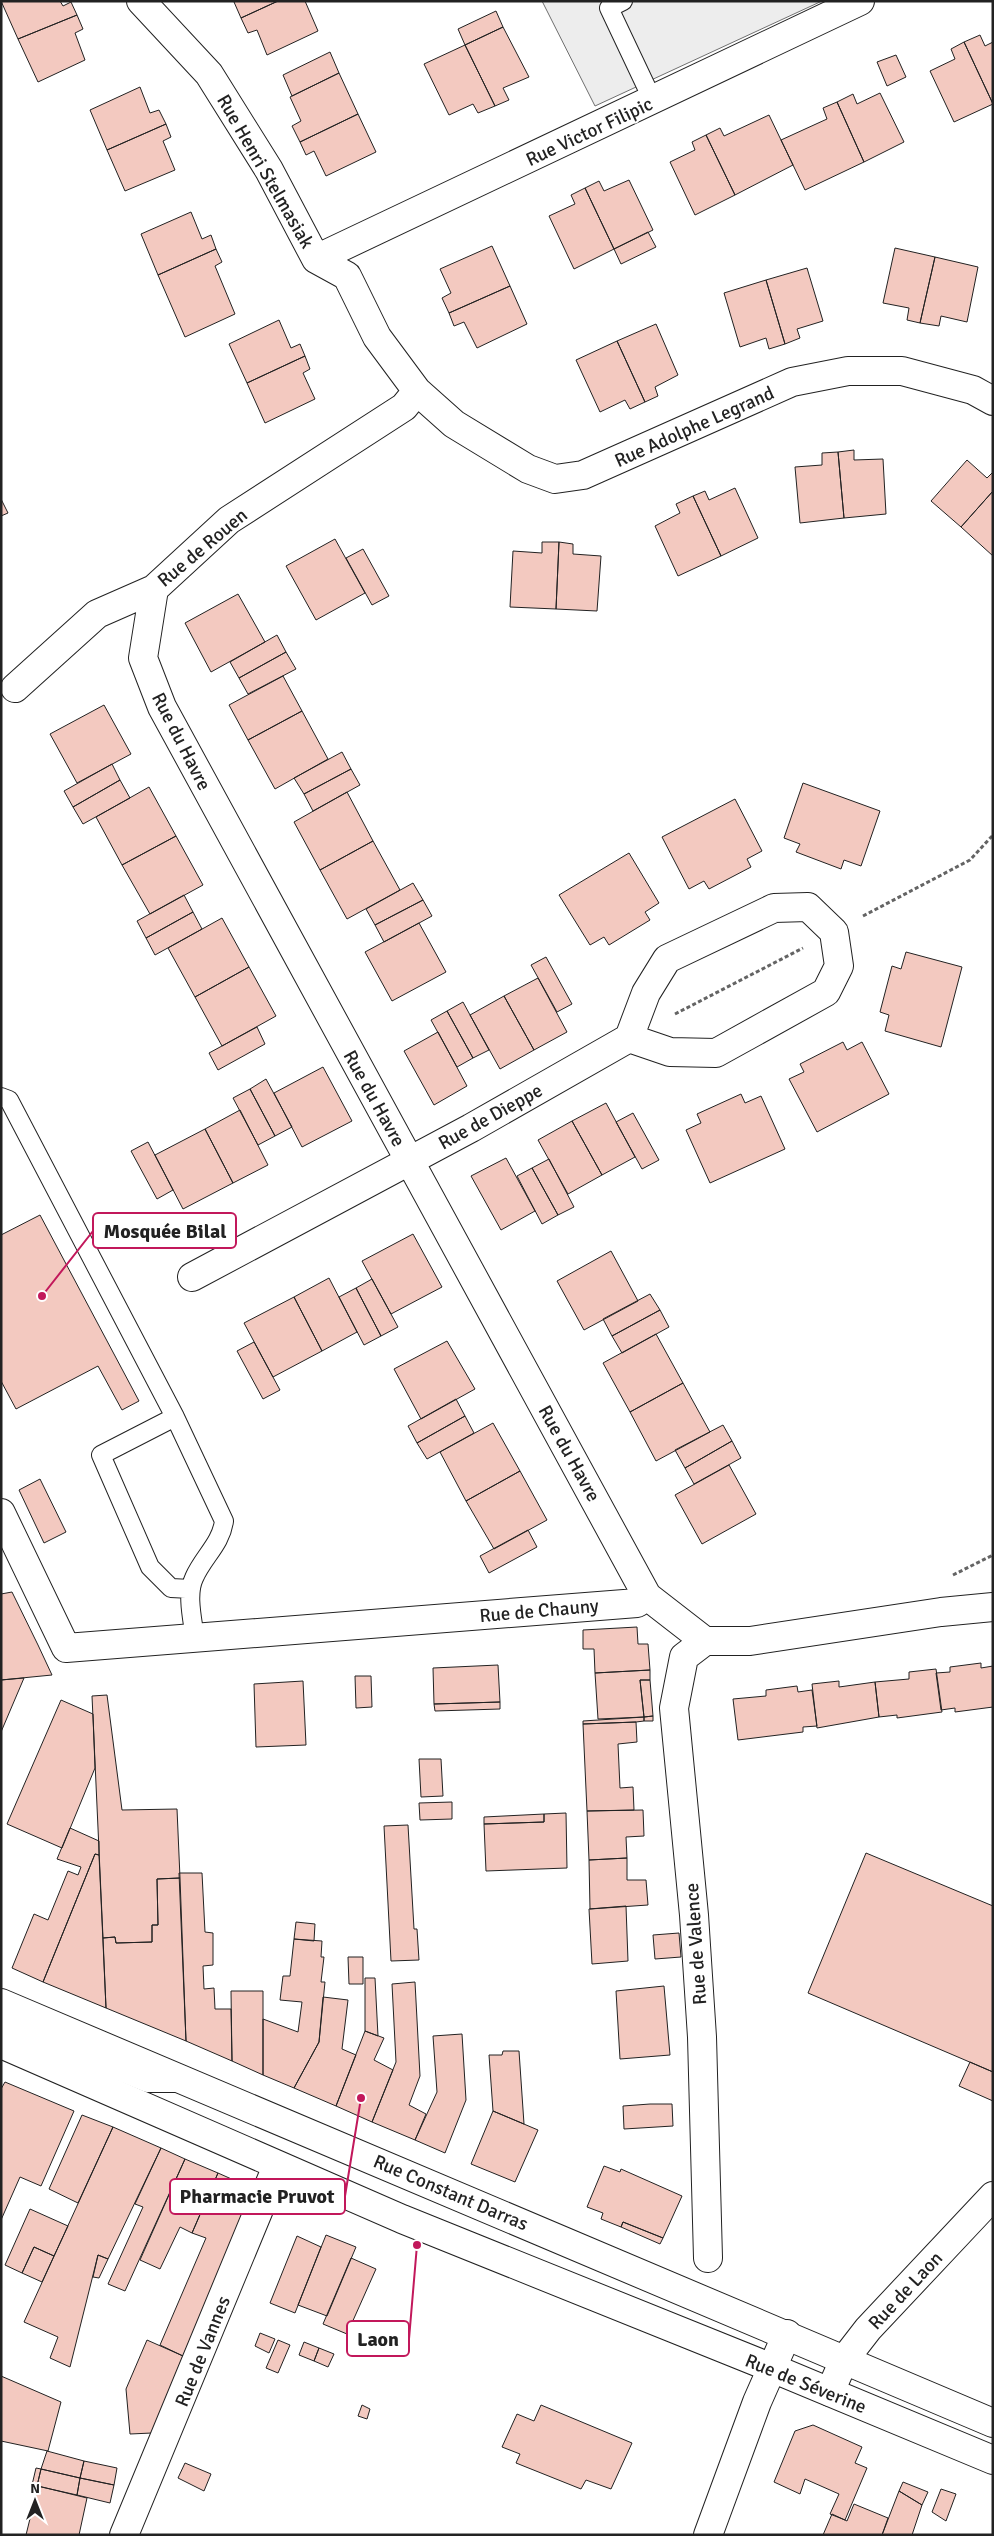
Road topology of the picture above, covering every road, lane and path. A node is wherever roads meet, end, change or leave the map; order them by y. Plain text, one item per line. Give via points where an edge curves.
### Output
1 (141, 1) edge
2 (623, 1) edge
3 (858, 2) edge
4 (654, 100) junction
5 (316, 259) junction
6 (417, 391) junction
7 (993, 401) edge
8 (154, 589) junction
9 (15, 688) dead end
10 (629, 1038) junction
11 (1, 1097) edge
12 (409, 1160) junction
13 (192, 1278) dead end
14 (175, 1417) junction
15 (1, 1513) edge
16 (191, 1589) junction
17 (647, 1596) junction
18 (993, 1607) edge
19 (195, 1639) junction
20 (705, 1641) junction
21 (1, 2003) edge
22 (1, 2023) edge
23 (1, 2044) edge
24 (193, 2083) junction
25 (277, 2166) junction
26 (993, 2196) edge
27 (708, 2258) dead end
28 (786, 2334) junction
29 (844, 2360) junction
30 (772, 2368) junction
31 (830, 2392) junction
32 (993, 2423) edge
33 (993, 2460) edge
34 (124, 2535) edge
35 (708, 2535) edge

1 - 5 street, Rue Henri Stelmasiak via 209,74 269,170
2 - 4 lane via 609,8
3 - 4 street, Rue Victor Filipic
4 - 5 street, Rue Victor Filipic
5 - 6 street, Rue Henri Stelmasiak via 347,276 377,336
6 - 7 street, Rue Adolphe Legrand via 454,424 528,469 555,479 583,475 792,382 848,371 902,371 973,390
6 - 8 street, Rue de Rouen via 404,408 230,520
8 - 9 street, Rue de Rouen via 97,614
8 - 12 street, Rue du Havre via 143,658 162,707
10 - 10 street via 670,1052 716,1053 826,992 839,966 834,932 808,907 774,908 667,959 646,993
10 - 12 street, Rue de Dieppe
11 - 14 lane via 10,1100
12 - 13 street, Rue de Dieppe
12 - 17 street, Rue du Havre
14 - 16 lane via 224,1521 222,1534 194,1578
14 - 16 lane via 101,1455 150,1567 171,1588
15 - 19 street, Rue de Chauny via 66,1648
16 - 19 lane
17 - 19 street, Rue de Chauny via 637,1602
17 - 20 street
18 - 20 street via 750,1640
20 - 27 street, Rue de Valence via 684,1657 674,1708 702,2036
21 - 24 street, Rue Constant Darras
22 - 24 lane via 147,2083
23 - 25 street
24 - 28 street, Rue Constant Darras
25 - 30 street, Rue de Séverine
25 - 34 street, Rue de Vannes
26 - 29 street, Rue de Laon via 868,2329
28 - 29 street, Rue Constant Darras
28 - 30 street
29 - 31 street, Rue de Laon
29 - 32 street, Rue de Séverine
30 - 31 street, Rue de Séverine
30 - 35 street
31 - 33 street, Rue de Séverine

